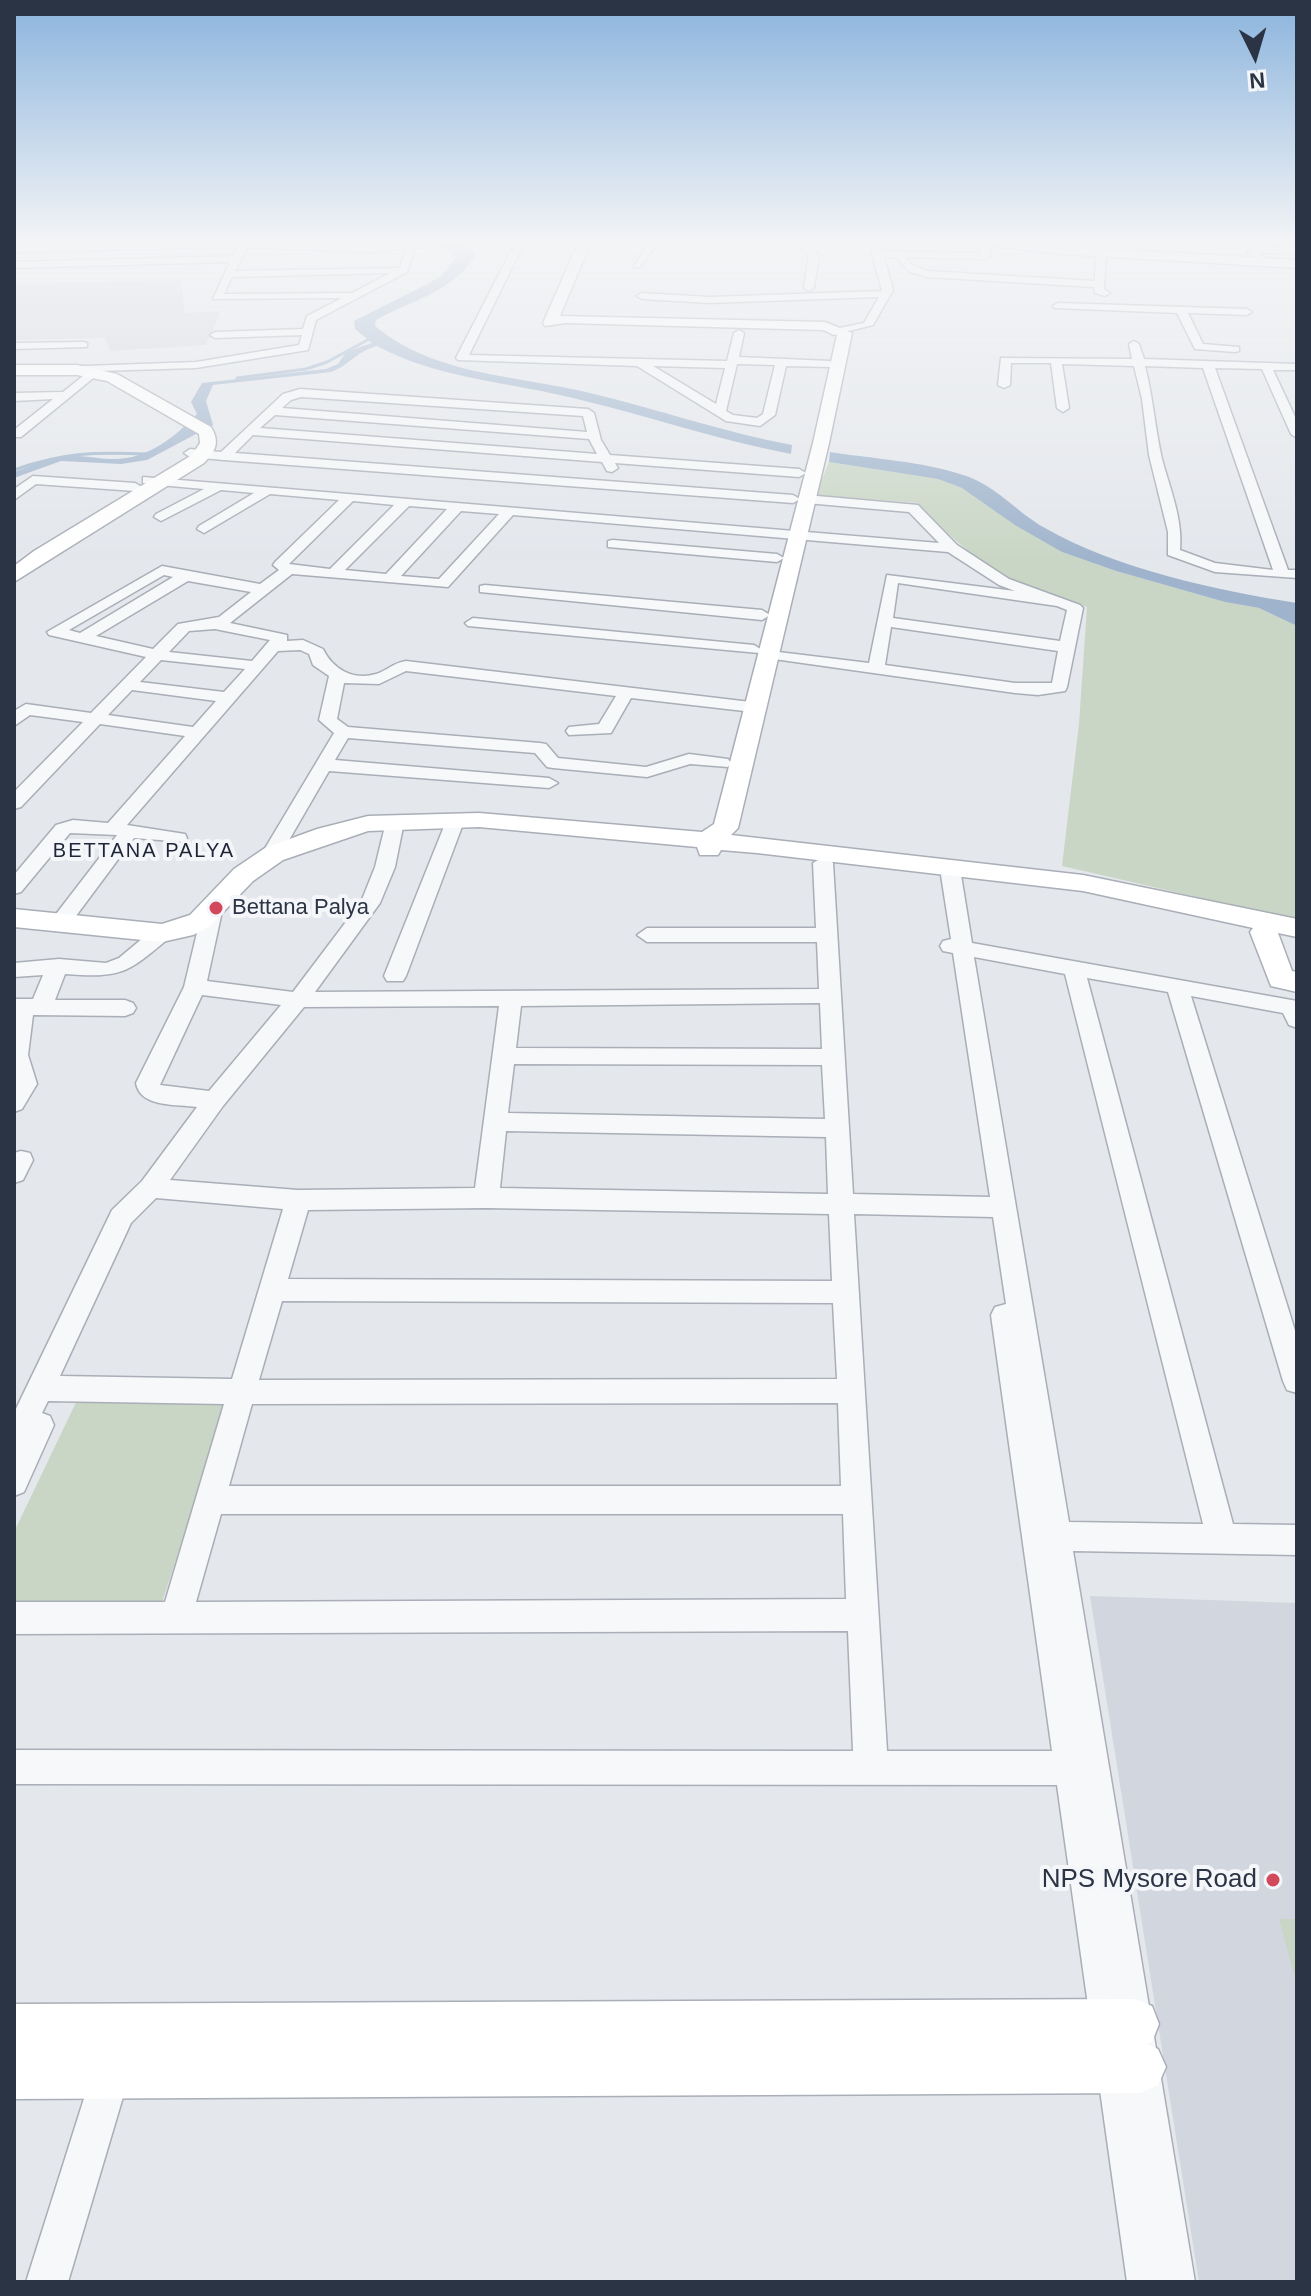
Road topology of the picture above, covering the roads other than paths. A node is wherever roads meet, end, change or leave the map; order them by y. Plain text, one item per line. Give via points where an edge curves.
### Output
1 (304, 346) edge
2 (471, 346) edge
3 (736, 346) edge
4 (835, 346) edge
5 (844, 346) edge
6 (1134, 346) edge
7 (1199, 346) edge
8 (719, 349) dead end
9 (1252, 349) dead end
10 (733, 358) junction
11 (1056, 360) junction
12 (781, 362) junction
13 (639, 363) junction
14 (684, 364) junction
15 (830, 364) junction
16 (1138, 364) junction
17 (1208, 365) junction
18 (1266, 366) junction
19 (1297, 367) edge
20 (44, 370) junction
21 (14, 372) edge
22 (91, 375) junction
23 (366, 383) dead end
24 (1004, 385) dead end
25 (417, 387) dead end
26 (679, 388) junction
27 (309, 394) junction
28 (65, 395) junction
29 (14, 397) edge
30 (407, 401) junction
31 (1063, 408) dead end
32 (272, 411) junction
33 (720, 412) junction
34 (1296, 429) edge
35 (250, 431) junction
36 (17, 434) dead end
37 (594, 436) junction
38 (198, 445) junction
39 (812, 449) junction
40 (224, 456) junction
41 (605, 458) junction
42 (799, 473) junction
43 (148, 483) junction
44 (219, 486) junction
45 (627, 486) junction
46 (268, 490) junction
47 (14, 496) edge
48 (350, 497) junction
49 (799, 499) junction
50 (405, 502) junction
51 (458, 506) junction
52 (510, 510) junction
53 (161, 517) dead end
54 (204, 529) dead end
55 (790, 532) junction
56 (613, 544) dead end
57 (952, 548) junction
58 (777, 558) junction
59 (14, 563) edge
60 (289, 569) junction
61 (334, 573) junction
62 (1297, 574) edge
63 (1282, 575) junction
64 (14, 576) edge
65 (186, 576) junction
66 (390, 579) junction
67 (261, 589) junction
68 (485, 589) dead end
69 (1060, 602) junction
70 (762, 615) junction
71 (886, 622) junction
72 (473, 623) dead end
73 (215, 624) junction
74 (82, 638) junction
75 (275, 646) junction
76 (1067, 647) junction
77 (760, 652) junction
78 (157, 655) junction
79 (258, 666) junction
80 (876, 668) junction
81 (337, 678) junction
82 (128, 685) junction
83 (626, 692) junction
84 (230, 698) junction
85 (745, 706) junction
86 (96, 718) junction
87 (14, 721) edge
88 (575, 731) dead end
89 (599, 731) junction
90 (343, 732) junction
91 (199, 733) junction
92 (722, 763) junction
93 (325, 765) junction
94 (593, 767) junction
95 (14, 773) edge
96 (39, 777) junction
97 (549, 783) dead end
98 (14, 803) edge
99 (395, 822) junction
100 (454, 824) junction
101 (121, 831) junction
102 (178, 838) dead end
103 (711, 841) junction
104 (271, 855) junction
105 (823, 863) junction
106 (945, 875) junction
107 (14, 888) edge
108 (211, 916) junction
109 (14, 918) edge
110 (60, 923) junction
111 (1297, 928) edge
112 (1264, 932) junction
113 (162, 933) junction
114 (647, 935) dead end
115 (826, 935) junction
116 (1297, 940) edge
117 (956, 947) junction
118 (59, 966) junction
119 (1074, 968) junction
120 (14, 970) edge
121 (395, 976) dead end
122 (1297, 982) edge
123 (195, 987) junction
124 (1177, 987) junction
125 (830, 996) junction
126 (511, 999) junction
127 (298, 1000) junction
128 (25, 1007) edge
129 (125, 1008) dead end
130 (1297, 1020) edge
131 (504, 1056) junction
132 (833, 1057) junction
133 (215, 1100) junction
134 (14, 1103) edge
135 (495, 1122) junction
136 (837, 1128) junction
137 (151, 1188) junction
138 (486, 1198) junction
139 (298, 1200) junction
140 (841, 1204) junction
141 (996, 1207) junction
142 (271, 1290) junction
143 (846, 1292) junction
144 (1297, 1381) edge
145 (49, 1388) junction
146 (851, 1391) junction
147 (241, 1392) junction
148 (14, 1443) edge
149 (14, 1482) edge
150 (210, 1500) junction
151 (857, 1500) junction
152 (1046, 1536) junction
153 (1222, 1539) junction
154 (1297, 1540) edge
155 (863, 1615) junction
156 (176, 1617) junction
157 (14, 1618) edge
158 (14, 1767) edge
159 (871, 1767) junction
160 (1082, 1768) junction
161 (14, 2030) edge
162 (1125, 2046) junction
163 (118, 2051) junction
164 (14, 2073) edge
165 (47, 2282) edge
166 (1148, 2282) edge
167 (1174, 2282) edge

1 - 20 street via 196,365
2 - 13 street via 462,358
3 - 10 street
4 - 15 street
5 - 39 street
6 - 16 street
7 - 9 street
8 - 10 street
10 - 12 street
10 - 14 street
10 - 33 street
11 - 16 street
11 - 24 street via 1005,360
11 - 31 street
12 - 15 street
12 - 33 street via 764,421
13 - 14 street
13 - 26 street
14 - 26 street
15 - 39 street
16 - 17 street
16 - 63 street via 1175,532 1173,552 1195,562
17 - 18 street
17 - 63 street
18 - 19 street
18 - 34 street
20 - 21 street
20 - 22 street
21 - 22 street
22 - 28 street
22 - 38 street via 181,422
23 - 27 street
25 - 30 street
26 - 33 street
27 - 30 street
27 - 32 street via 292,394
28 - 29 street
28 - 36 street
30 - 37 street via 588,413
32 - 35 street
32 - 37 street
35 - 40 street
35 - 41 street
37 - 41 street
38 - 40 street
38 - 43 street
39 - 42 street
39 - 49 street
40 - 45 street
41 - 42 street
41 - 45 street
42 - 49 street
43 - 44 street
43 - 47 street via 33,480
43 - 59 street
43 - 64 street
44 - 46 street
44 - 53 street
45 - 49 street
46 - 48 street
46 - 54 street
48 - 50 street
48 - 60 street via 280,565
49 - 55 street
49 - 57 street via 913,508
50 - 51 street
50 - 61 street
51 - 52 street
51 - 66 street
52 - 55 street
52 - 66 street via 446,583
55 - 57 street
55 - 58 street
55 - 77 street
56 - 58 street
57 - 69 street via 1004,582
58 - 70 street
60 - 61 street
60 - 67 street
61 - 66 street
62 - 63 street
65 - 67 street
65 - 74 street
65 - 74 street via 162,570 55,632
67 - 73 street
68 - 70 street
69 - 71 street via 892,578
69 - 76 street via 1076,613
70 - 77 street
71 - 76 street
71 - 80 street
72 - 77 street
73 - 75 street via 281,638
73 - 78 street via 184,627
74 - 78 street
75 - 79 street
75 - 81 street via 311,646
76 - 80 street via 1059,687 1049,690
77 - 80 street
77 - 85 street
78 - 79 street
78 - 82 street
79 - 84 street
81 - 83 street via 379,679 406,666
81 - 90 street via 328,720
82 - 84 street
82 - 86 street
83 - 85 street
83 - 89 street
84 - 91 street
85 - 92 street
85 - 103 street via 725,828
86 - 87 street via 26,709
86 - 91 street
86 - 96 street
88 - 89 street
89 - 94 street
90 - 93 street
90 - 94 street via 540,748 553,763
91 - 101 street
92 - 94 street via 689,759 647,772
92 - 103 street via 705,826
93 - 97 street
93 - 104 street
95 - 96 street
96 - 98 street
99 - 100 street
99 - 104 street via 376,822
99 - 127 street via 370,903
100 - 103 street via 468,830
100 - 121 street
101 - 102 street
101 - 107 street via 63,829
101 - 110 street
103 - 105 street
103 - 111 street via 1083,883
104 - 108 street via 236,883
105 - 106 street
105 - 115 street
106 - 112 street via 1108,898
106 - 117 street
108 - 113 street via 183,931
108 - 123 street
109 - 110 street
110 - 113 street
112 - 116 street
112 - 122 street via 1281,979
113 - 118 street via 126,963 107,970
114 - 115 street
115 - 125 street
117 - 119 street
117 - 141 street
118 - 120 street
118 - 128 street via 47,1000
119 - 124 street
119 - 153 street
123 - 127 street
123 - 133 street via 147,1087 154,1093
124 - 130 street via 1292,1007
124 - 144 street
125 - 126 street
125 - 132 street
126 - 127 street
126 - 131 street
127 - 133 street
128 - 129 street
128 - 134 street via 17,1055 26,1084
131 - 132 street
131 - 135 street
132 - 136 street
133 - 137 street
135 - 136 street
135 - 138 street
136 - 140 street
137 - 139 street
137 - 145 street
137 - 145 street via 121,1217
138 - 139 street
138 - 140 street
139 - 142 street
140 - 141 street
140 - 143 street
141 - 152 street
142 - 143 street
142 - 147 street
143 - 146 street
145 - 147 street
145 - 148 street
145 - 149 street
146 - 147 street
146 - 151 street
147 - 150 street
150 - 151 street
150 - 156 street
151 - 155 street
152 - 153 street
152 - 160 street
153 - 154 street
155 - 156 street
155 - 159 street
156 - 157 street
158 - 159 street
159 - 160 street
160 - 162 street
161 - 163 street
162 - 163 street
162 - 166 street
162 - 167 street
163 - 164 street
163 - 165 street

